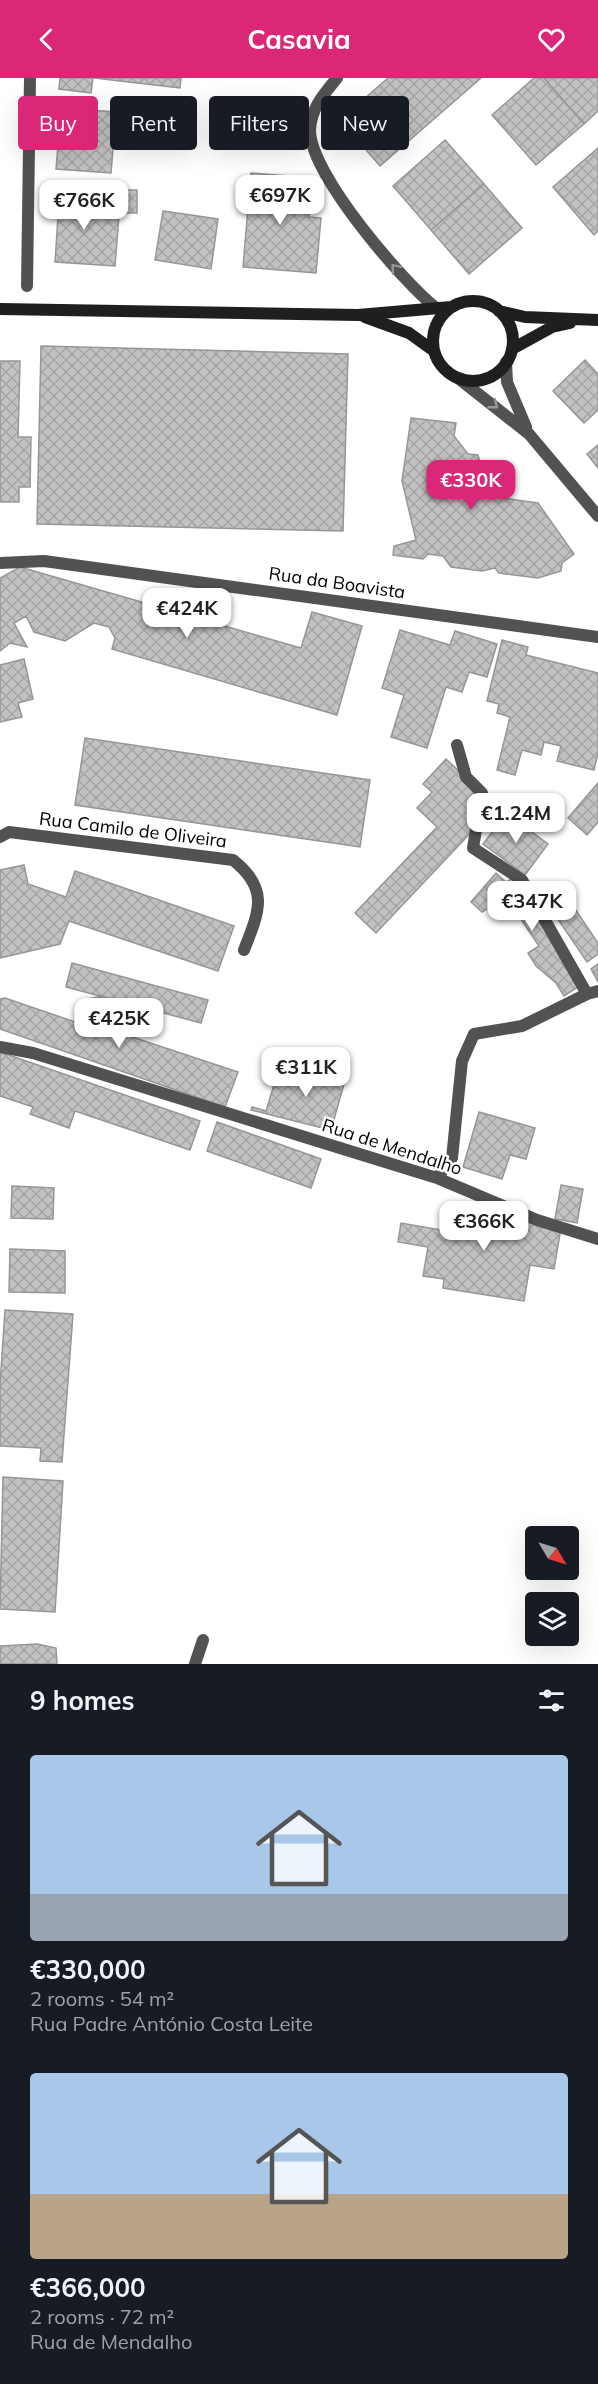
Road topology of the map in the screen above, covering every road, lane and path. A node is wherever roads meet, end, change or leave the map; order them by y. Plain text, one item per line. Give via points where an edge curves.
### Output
1 (30, 78) edge
2 (337, 78) edge
3 (27, 286) dead end
4 (452, 307) junction
5 (436, 308) junction
6 (0, 309) edge
7 (499, 311) junction
8 (358, 315) junction
9 (583, 320) junction
10 (598, 320) edge
11 (512, 349) junction
12 (434, 351) junction
13 (506, 362) junction
14 (458, 378) junction
15 (529, 434) junction
16 (598, 516) edge
17 (0, 563) edge
18 (596, 635) edge
19 (457, 745) dead end
20 (0, 837) edge
21 (243, 950) dead end
22 (593, 992) edge
23 (0, 1047) edge
24 (437, 1178) junction
25 (598, 1239) edge
26 (203, 1640) dead end
27 (195, 1664) edge

1 - 3 street
5 -> 2 street via 417,293 385,256 351,213 316,157 310,131 315,105
4 - 5 main road
4 - 7 main road via 475,301
4 - 12 main road via 435,326
5 - 8 main road
6 - 8 main road
7 - 9 main road via 525,317
7 - 11 main road via 513,335
8 - 12 main road via 409,333
9 - 10 main road
9 - 11 main road via 552,327
11 - 13 main road
12 - 14 main road via 443,367
13 - 14 main road via 485,379
13 - 15 street via 507,382
14 -> 15 street
15 - 16 street
17 - 18 street, Rua da Boavista via 44,561
19 - 22 street via 466,777 482,793 473,848 522,880
20 - 21 street, Rua Camilo de Oliveira via 9,832 233,860 248,872 256,888 258,913
22 - 24 street via 522,1026 474,1034 462,1061 452,1158
23 - 24 street, Rua de Mendalho via 33,1053
24 - 25 street, Rua de Mendalho via 537,1220
26 - 27 street

